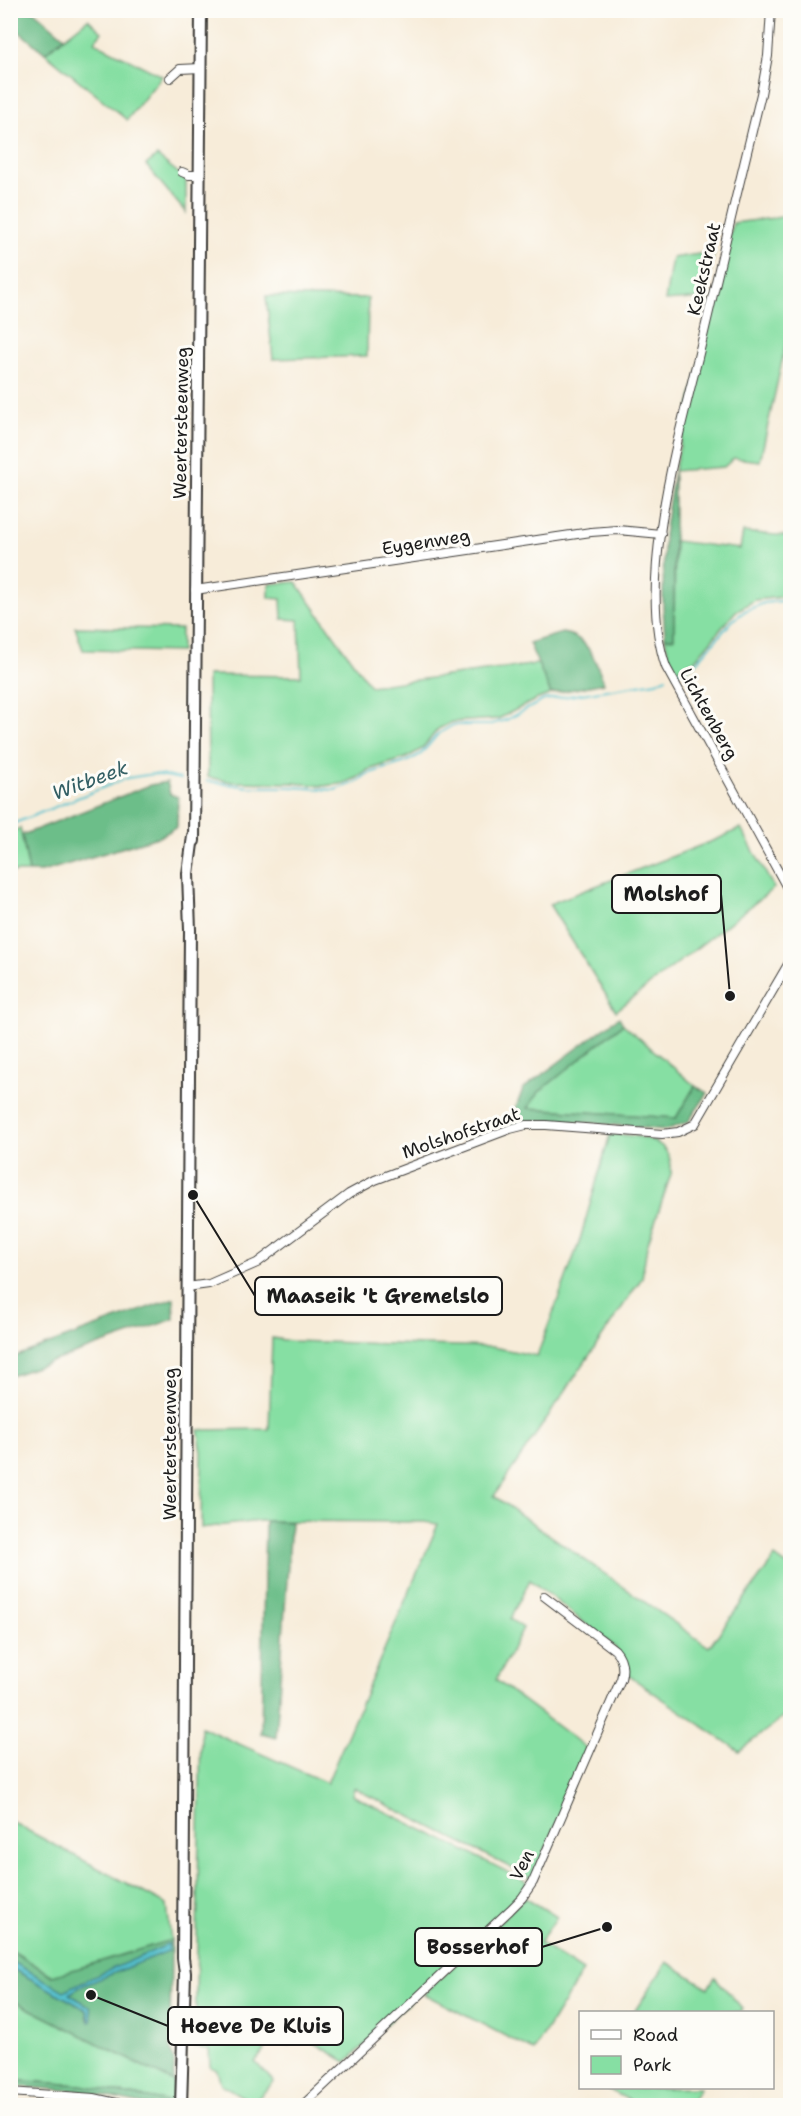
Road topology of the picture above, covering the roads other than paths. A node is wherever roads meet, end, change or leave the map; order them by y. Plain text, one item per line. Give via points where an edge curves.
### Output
1 (201, 10) edge
2 (771, 10) edge
3 (201, 68) junction
4 (170, 78) dead end
5 (182, 172) dead end
6 (199, 175) junction
7 (661, 534) junction
8 (195, 590) junction
9 (790, 893) edge
10 (790, 961) edge
11 (187, 1287) junction
12 (544, 1596) dead end
13 (10, 2092) edge
14 (130, 2106) edge
15 (181, 2106) edge
16 (302, 2106) edge

1 - 3 main road, Weertersteenweg
2 - 7 street, Keekstraat via 761,94 668,484
3 - 4 street via 180,69
3 - 6 main road, Weertersteenweg
5 - 6 street
6 - 8 main road, Weertersteenweg
7 - 8 street, Eygenweg via 591,532
7 - 9 street, Lichtenberg via 656,574 657,623 666,667
8 - 11 main road, Weertersteenweg via 193,836 188,874
10 - 11 street, Molshofstraat via 695,1124 662,1134 546,1125 510,1129 375,1180 349,1194 257,1263 209,1284
11 - 15 main road, Weertersteenweg
12 - 16 street, Ven via 613,1648 623,1668 533,1882 510,1910
13 - 14 street via 94,2098

